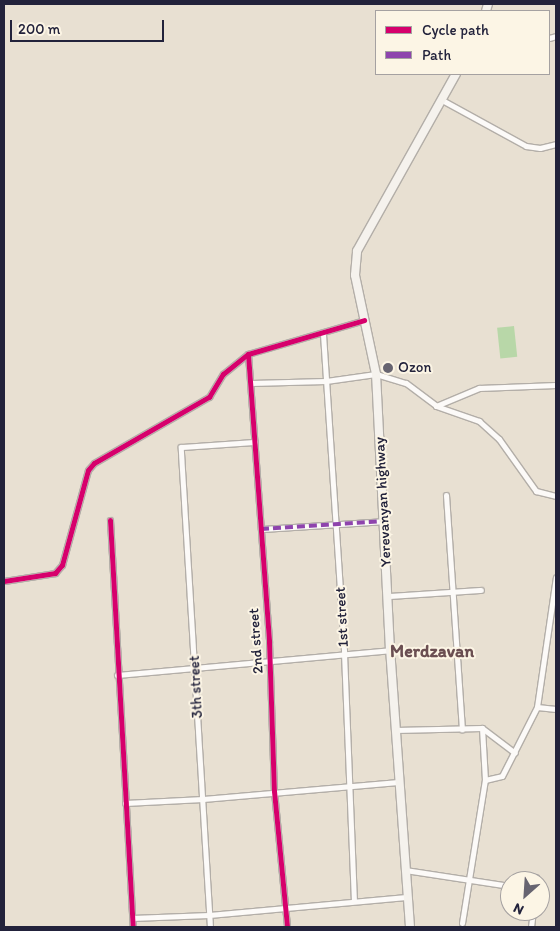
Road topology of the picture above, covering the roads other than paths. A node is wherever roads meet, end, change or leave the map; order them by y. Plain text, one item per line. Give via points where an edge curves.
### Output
1 (455, 75) edge
2 (442, 100) junction
3 (556, 144) edge
4 (364, 320) junction
5 (323, 334) junction
6 (248, 354) junction
7 (376, 374) junction
8 (326, 381) junction
9 (251, 383) junction
10 (556, 385) edge
11 (436, 406) junction
12 (255, 442) junction
13 (446, 495) dead end
14 (556, 496) edge
15 (110, 520) dead end
16 (385, 521) junction
17 (336, 523) junction
18 (261, 529) junction
19 (556, 577) edge
20 (4, 581) edge
21 (481, 590) dead end
22 (453, 593) junction
23 (388, 596) junction
24 (390, 650) junction
25 (344, 653) junction
26 (270, 661) junction
27 (195, 667) junction
28 (117, 675) junction
29 (537, 707) junction
30 (556, 709) edge
31 (482, 728) junction
32 (462, 729) junction
33 (395, 730) junction
34 (515, 753) junction
35 (485, 780) junction
36 (398, 782) junction
37 (349, 785) junction
38 (274, 791) junction
39 (203, 799) junction
40 (125, 803) junction
41 (404, 870) junction
42 (469, 880) junction
43 (500, 885) edge
44 (406, 897) junction
45 (354, 901) junction
46 (283, 907) junction
47 (209, 915) junction
48 (132, 918) junction
49 (462, 923) dead end
50 (133, 927) edge
51 (210, 927) edge
52 (287, 927) edge
53 (410, 927) edge

1 - 2 main road, Yerevanyan highway
2 - 3 street via 526,146 540,148
2 - 4 main road, Yerevanyan highway via 357,251 355,275
4 - 5 street
4 - 7 main road, Yerevanyan highway
5 - 6 street
5 - 8 street, 1st street
6 - 9 street, 2nd street
6 - 20 street via 223,374 209,397 94,463 88,470 67,551 55,573
7 - 8 street
7 - 11 street via 406,383
7 - 16 main road, Yerevanyan highway
8 - 9 street
8 - 17 street, 1st street
9 - 12 street, 2nd street
10 - 11 street via 479,388
11 - 14 street via 480,421 499,439 536,490
12 - 18 street, 2nd street
12 - 27 street, 3th street via 181,447
13 - 22 street
15 - 28 street
16 - 17 street
16 - 23 main road, Yerevanyan highway
17 - 18 street
17 - 25 street, 1st street
18 - 26 street, 2nd street
19 - 29 street
21 - 22 street
22 - 23 street
22 - 32 street
23 - 24 main road, Yerevanyan highway
24 - 25 street
24 - 33 main road, Yerevanyan highway
25 - 26 street
25 - 37 street, 1st street
26 - 27 street
26 - 38 street, 2nd street
27 - 28 street
27 - 39 street, 3th street
28 - 40 street
29 - 30 street
29 - 34 street
31 - 32 street
31 - 34 street
31 - 35 street
32 - 33 street
33 - 36 main road, Yerevanyan highway
34 - 35 street via 502,776
35 - 42 street
36 - 37 street
36 - 41 main road, Yerevanyan highway
37 - 38 street
37 - 45 street, 1st street
38 - 39 street
38 - 46 street, 2nd street
39 - 40 street
39 - 47 street, 3th street
40 - 48 street
41 - 42 street
41 - 44 main road, Yerevanyan highway
42 - 43 street
42 - 49 street
44 - 45 street
44 - 53 main road, Yerevanyan highway
45 - 46 street
46 - 47 street
46 - 52 street, 2nd street
47 - 48 street
47 - 51 street, 3th street
48 - 50 street

